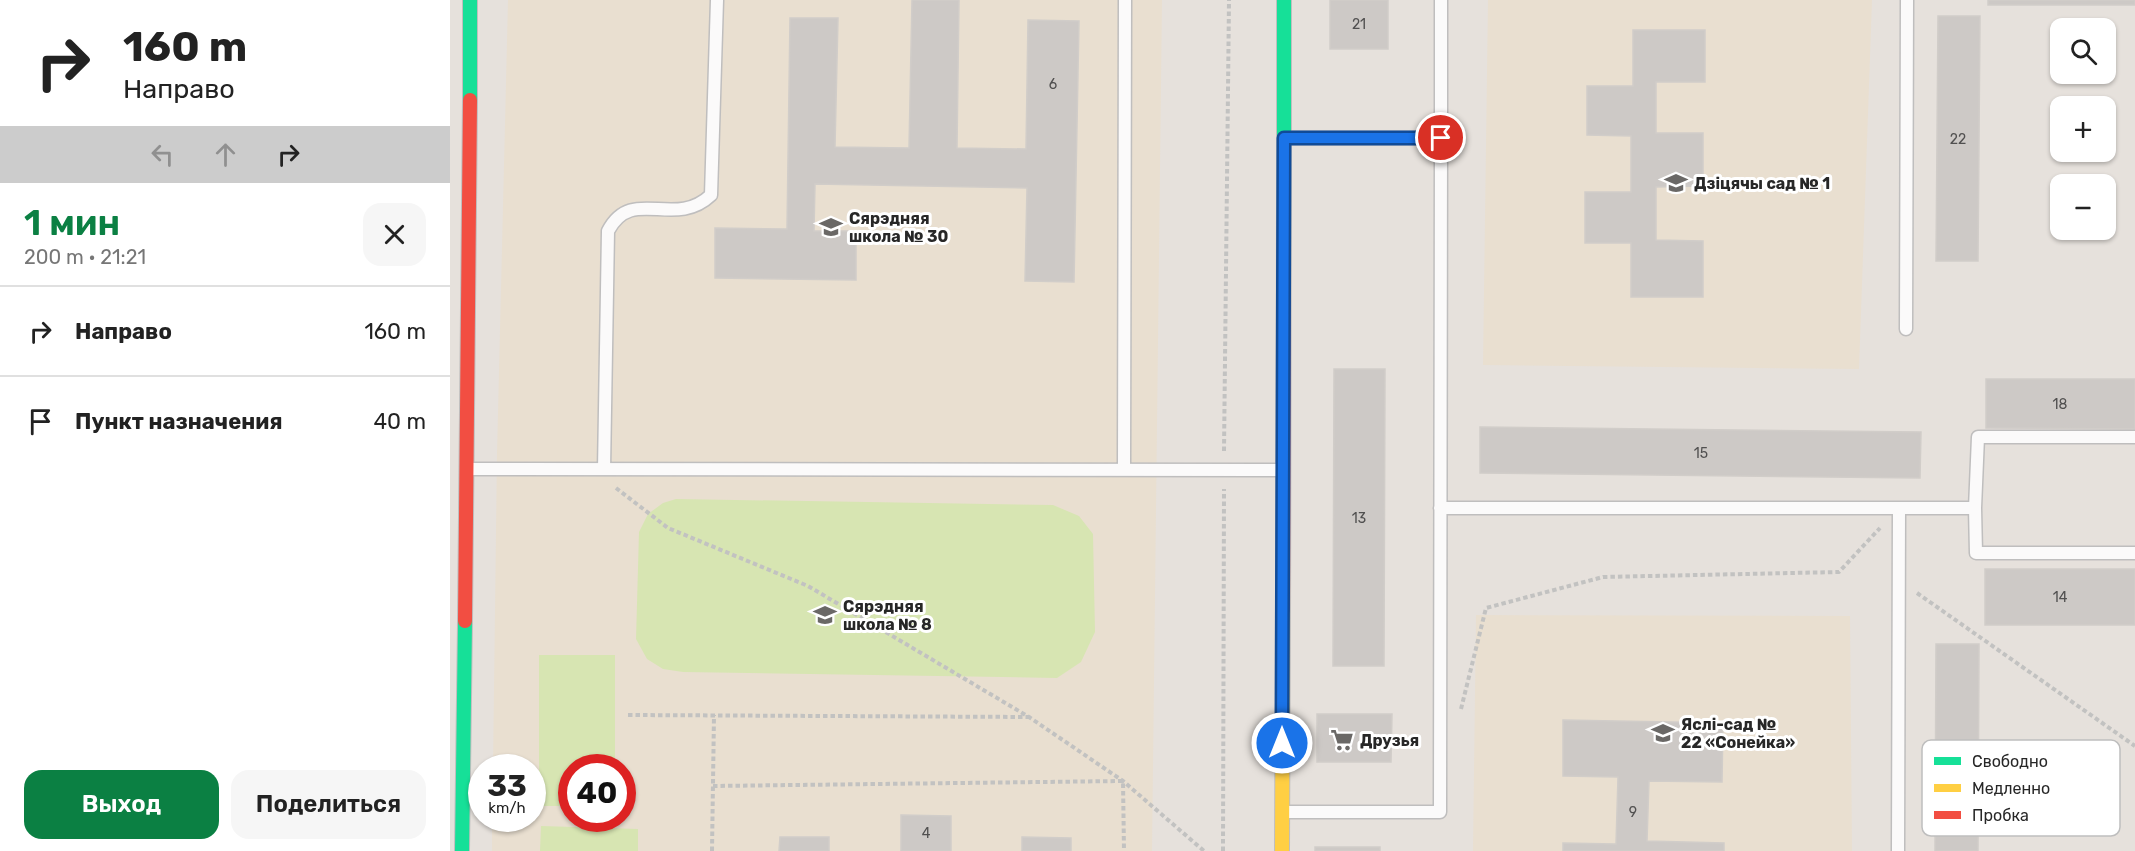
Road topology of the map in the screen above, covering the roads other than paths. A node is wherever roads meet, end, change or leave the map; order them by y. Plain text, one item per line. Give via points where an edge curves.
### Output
1 (470, 0) edge
2 (717, 0) edge
3 (1125, 0) edge
4 (1284, 0) edge
5 (1441, 0) edge
6 (1907, 0) edge
7 (1284, 138) junction
8 (1441, 138) junction
9 (1906, 329) dead end
10 (450, 362) edge
11 (468, 363) junction
12 (2135, 437) edge
13 (467, 469) junction
14 (598, 469) junction
15 (1124, 470) junction
16 (1283, 470) junction
17 (467, 486) junction
18 (450, 487) edge
19 (1440, 508) junction
20 (1899, 508) junction
21 (1976, 508) junction
22 (2135, 553) edge
23 (1282, 812) junction
24 (462, 851) edge
25 (1282, 851) edge
26 (1898, 851) edge

1 - 11 street
2 - 14 lane via 711,195 688,210 629,209 614,218 608,231
3 - 15 lane
4 - 7 street
5 - 8 lane
6 - 9 lane
7 - 8 lane
7 - 16 street
8 - 19 lane
10 - 11 lane
11 - 13 street
12 - 21 lane via 1978,437
13 - 14 lane
13 - 17 street
14 - 15 lane
15 - 16 lane
16 - 23 street
17 - 18 lane
17 - 24 street
19 - 20 lane
19 - 23 lane via 1440,812
20 - 21 lane
20 - 26 lane
21 - 22 lane via 1976,553
23 - 25 street

